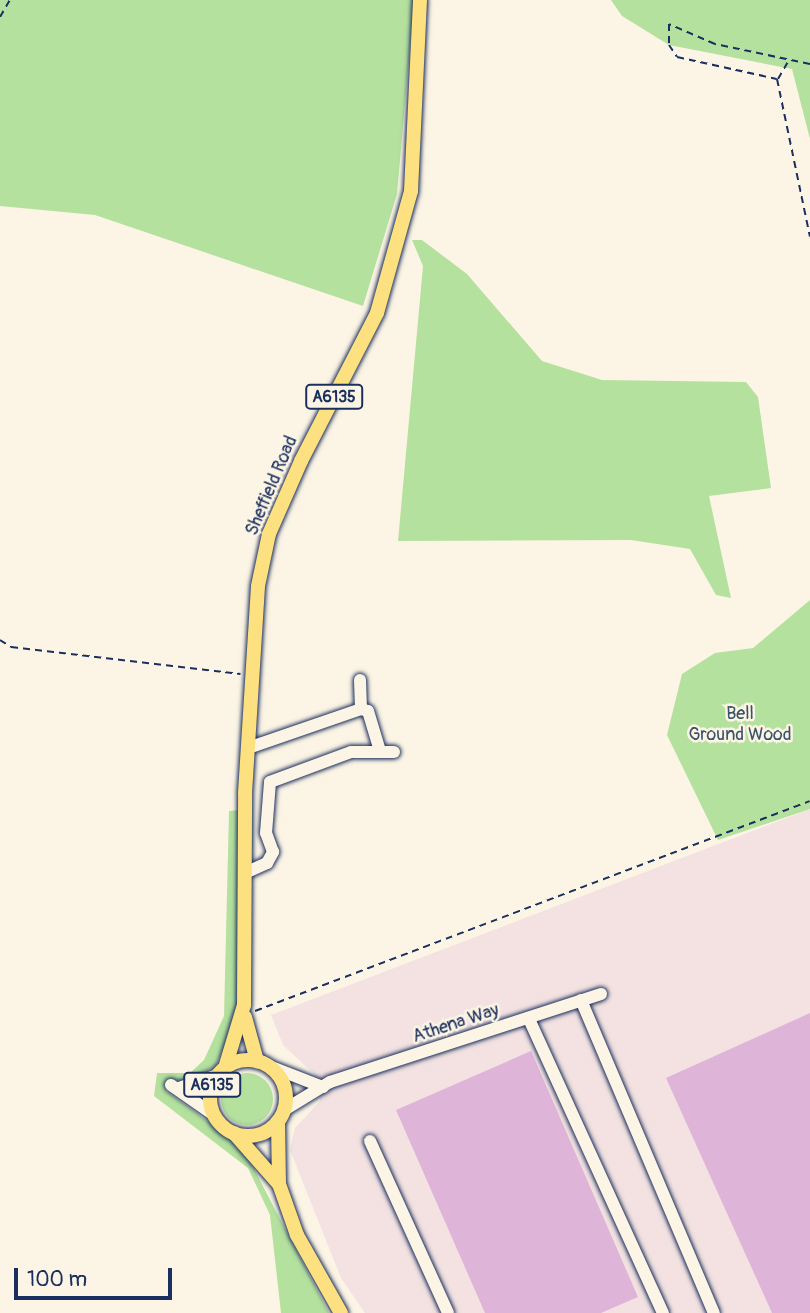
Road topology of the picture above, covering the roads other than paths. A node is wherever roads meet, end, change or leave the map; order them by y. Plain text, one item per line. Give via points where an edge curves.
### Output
1 (420, 0) edge
2 (360, 680) dead end
3 (361, 709) junction
4 (248, 748) junction
5 (380, 751) junction
6 (394, 752) dead end
7 (247, 872) junction
8 (601, 994) dead end
9 (582, 1000) junction
10 (244, 1009) junction
11 (528, 1019) junction
12 (263, 1063) junction
13 (221, 1071) junction
14 (323, 1087) junction
15 (214, 1115) junction
16 (281, 1116) junction
17 (232, 1132) junction
18 (370, 1142) dead end
19 (279, 1184) junction
20 (341, 1313) edge
21 (448, 1313) edge
22 (663, 1313) edge
23 (715, 1313) edge

1 - 4 main road, Sheffield Road / A6135 via 411,191 377,313 269,534 250,676
2 - 3 street
3 - 4 street
3 - 5 street via 368,711
4 - 7 main road, Sheffield Road / A6135
5 - 6 street
5 - 7 street via 351,752 270,782 266,833 273,852 267,863
7 - 10 main road, Sheffield Road / A6135
8 - 9 street, Athena Way
9 - 11 street, Athena Way
9 - 23 street
10 - 12 main road, Sheffield Road / A6135
10 - 13 main road, Sheffield Road / A6135
11 - 14 street, Athena Way
11 - 22 street
12 - 13 main road, A6135
12 - 14 street
12 - 16 main road, A6135 via 284,1086
13 - 15 main road, A6135 via 210,1095
13 - 15 street via 175,1086
14 - 16 street, Athena Way
15 - 17 main road, A6135
16 - 17 main road via 257,1135
16 - 19 main road, A6135
17 - 19 main road, A6135 via 258,1154
18 - 21 street
19 - 20 main road, A6135 via 297,1235

